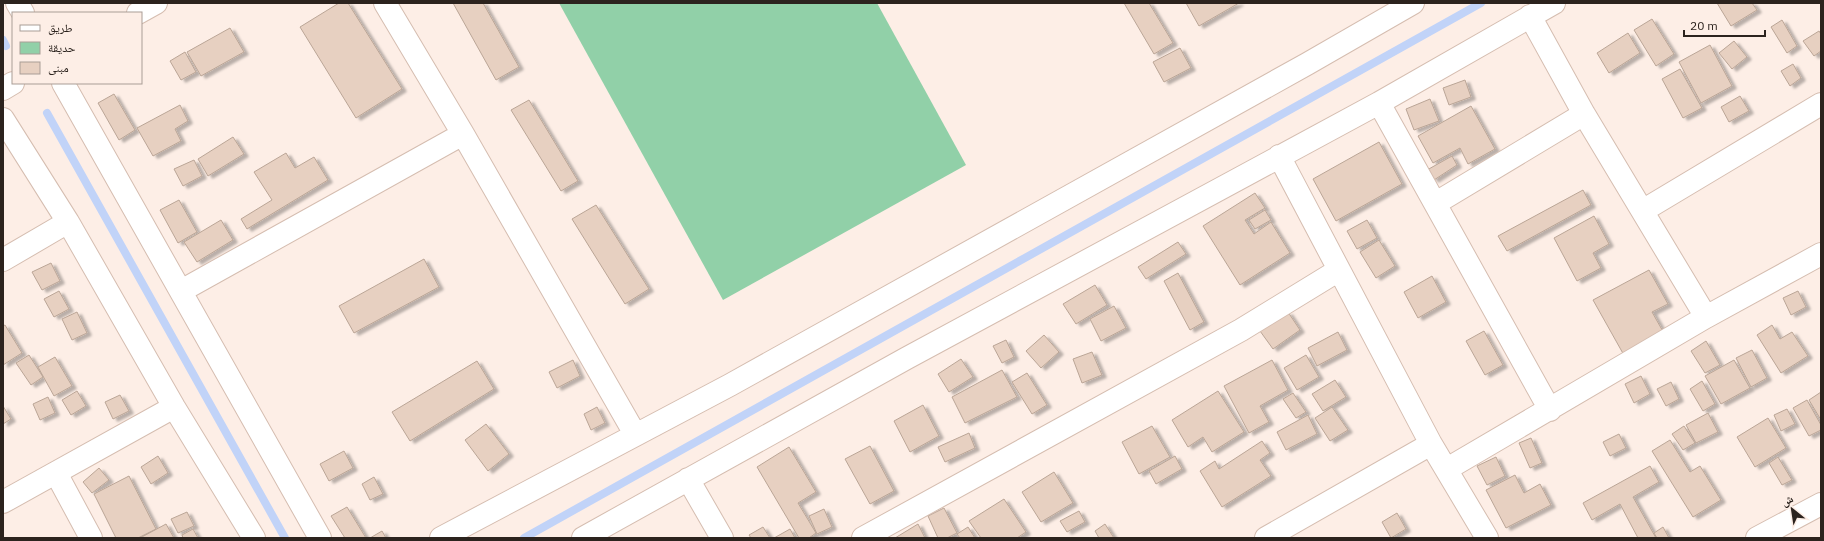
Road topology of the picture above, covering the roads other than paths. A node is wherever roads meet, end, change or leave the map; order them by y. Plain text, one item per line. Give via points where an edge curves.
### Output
1 (17, 3) edge
2 (156, 3) edge
3 (385, 3) edge
4 (1413, 3) edge
5 (1554, 3) edge
6 (22, 12) edge
7 (140, 12) edge
8 (1530, 16) junction
9 (12, 84) edge
10 (64, 84) edge
11 (3, 89) edge
12 (1379, 103) junction
13 (1821, 104) edge
14 (1584, 114) junction
15 (3, 119) edge
16 (463, 134) junction
17 (1279, 156) junction
18 (1436, 203) junction
19 (1644, 210) junction
20 (68, 222) junction
21 (1821, 254) edge
22 (3, 260) edge
23 (1339, 270) junction
24 (181, 291) junction
25 (1706, 318) junction
26 (174, 407) junction
27 (1550, 410) junction
28 (635, 434) junction
29 (1431, 444) junction
30 (1447, 469) junction
31 (56, 473) junction
32 (688, 479) junction
33 (3, 502) edge
34 (1821, 504) edge
35 (1274, 536) edge
36 (91, 538) edge
37 (254, 538) edge
38 (320, 538) edge
39 (441, 538) edge
40 (583, 538) edge
41 (722, 538) edge
42 (863, 538) edge
43 (1487, 538) edge
44 (1757, 538) edge

1 - 6 street
2 - 7 street
3 - 16 street
4 - 28 street via 744,377
5 - 8 street
8 - 12 street
8 - 14 street
9 - 11 street
10 - 24 street
12 - 17 street
12 - 18 street
13 - 19 street
14 - 18 street
14 - 19 street
15 - 20 street
16 - 24 street
16 - 28 street
17 - 23 street
17 - 32 street
18 - 27 street
19 - 25 street
20 - 22 street
20 - 26 street
21 - 25 street
23 - 29 street
23 - 42 street via 1241,330
24 - 38 street
25 - 27 street
26 - 31 street
26 - 37 street
27 - 30 street
28 - 39 street
29 - 30 street
29 - 35 street
30 - 43 street
31 - 33 street
31 - 36 street
32 - 40 street
32 - 41 street
34 - 44 street

